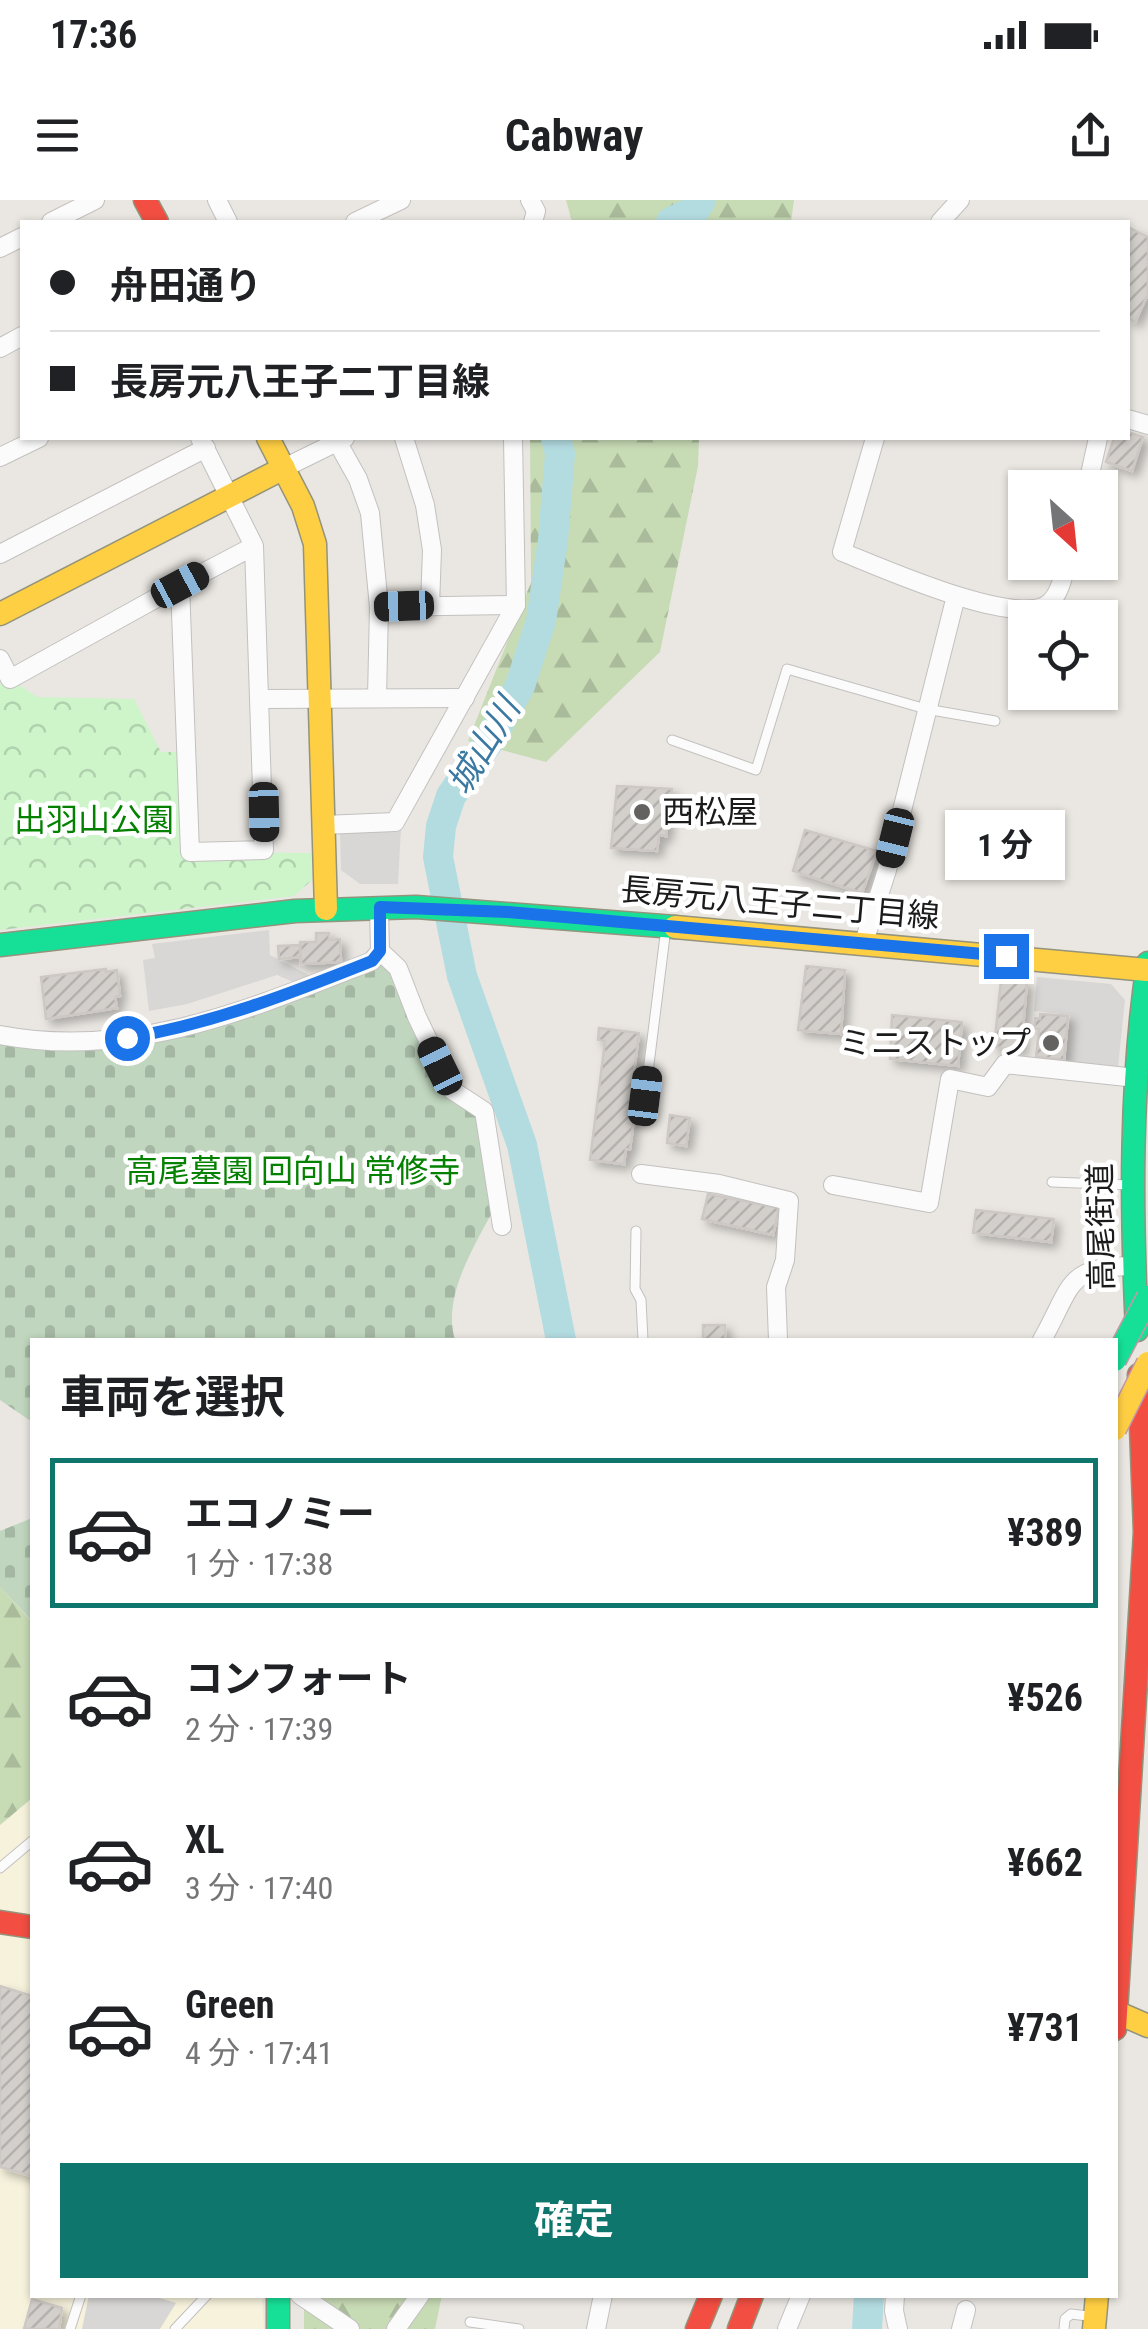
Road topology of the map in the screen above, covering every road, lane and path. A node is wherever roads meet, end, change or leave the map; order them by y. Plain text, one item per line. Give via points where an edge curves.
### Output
1 (401, 200) edge
2 (960, 200) edge
3 (86, 207) edge
4 (55, 220) edge
5 (359, 220) edge
6 (942, 220) edge
7 (35, 440) edge
8 (269, 440) edge
9 (337, 440) edge
10 (339, 440) edge
11 (405, 440) edge
12 (513, 440) edge
13 (874, 440) edge
14 (1098, 440) edge
15 (203, 443) edge
16 (0, 458) edge
17 (284, 468) junction
18 (1090, 470) edge
19 (230, 496) junction
20 (254, 546) junction
21 (0, 554) edge
22 (1062, 580) edge
23 (180, 585) junction
24 (956, 596) junction
25 (516, 605) junction
26 (430, 606) junction
27 (379, 607) junction
28 (0, 614) edge
29 (0, 659) edge
30 (319, 698) junction
31 (376, 698) junction
32 (465, 698) junction
33 (261, 699) junction
34 (926, 710) junction
35 (995, 722) dead end
36 (672, 740) dead end
37 (323, 825) junction
38 (380, 907) junction
39 (326, 908) junction
40 (666, 925) junction
41 (864, 942) junction
42 (0, 945) edge
43 (380, 951) junction
44 (1147, 967) edge
45 (0, 1035) edge
46 (1136, 1078) junction
47 (644, 1104) dead end
48 (641, 1174) dead end
49 (1052, 1182) dead end
50 (833, 1185) dead end
51 (1132, 1185) junction
52 (502, 1226) dead end
53 (636, 1232) dead end
54 (1133, 1266) junction
55 (1148, 1297) edge
56 (643, 1338) edge
57 (778, 1338) edge
58 (1043, 1338) edge
59 (1118, 1354) edge
60 (1148, 1363) edge
61 (1118, 1423) edge
62 (1146, 1532) edge
63 (1141, 1664) edge
64 (30, 1842) edge
65 (0, 1868) edge
66 (1118, 1913) edge
67 (0, 1922) edge
68 (30, 1927) edge
69 (1118, 2013) edge
70 (1148, 2026) edge
71 (79, 2298) edge
72 (204, 2298) edge
73 (278, 2298) edge
74 (304, 2298) edge
75 (418, 2298) edge
76 (602, 2298) edge
77 (710, 2298) edge
78 (751, 2298) edge
79 (800, 2298) edge
80 (895, 2298) edge
81 (966, 2310) dead end
82 (1095, 2314) edge
83 (470, 2322) dead end
84 (70, 2329) edge
85 (174, 2329) edge
86 (278, 2329) edge
87 (350, 2329) edge
88 (396, 2329) edge
89 (519, 2329) edge
90 (596, 2329) edge
91 (697, 2329) edge
92 (738, 2329) edge
93 (788, 2329) edge
94 (898, 2329) edge
95 (961, 2329) edge
96 (1064, 2329) edge

1 - 5 street
2 - 6 street
3 - 4 street
7 - 16 street
8 - 17 main road
9 - 17 street
10 - 27 street via 370,514
11 - 26 street via 432,550
12 - 25 street
13 - 24 street via 842,552
14 - 18 street
15 - 19 street
15 - 21 street
17 - 19 main road
17 - 30 main road via 314,544
19 - 20 street
19 - 28 main road
20 - 23 street
20 - 33 street
22 - 24 street via 1050,602 1026,611
23 - 29 street via 10,679
23 - 33 street via 190,852 264,850
24 - 34 street
25 - 26 street
25 - 32 street
26 - 27 street
27 - 31 street
30 - 31 street
30 - 33 street
30 - 37 main road
31 - 32 street
32 - 37 street via 396,822
34 - 35 lane
34 - 36 lane via 787,669 756,770
34 - 41 street
37 - 39 main road
38 - 39 main road
38 - 40 main road, 長房元八王子二丁目線
38 - 43 street
39 - 42 main road
40 - 41 main road, 長房元八王子二丁目線
40 - 47 lane
41 - 44 main road, 長房元八王子二丁目線
43 - 45 street via 372,961 305,987 165,1032 88,1044
43 - 52 street via 398,968 452,1090 484,1111
44 - 46 main road, 高尾街道
46 - 50 street via 1006,1064 988,1087 950,1079 929,1202
46 - 51 main road, 高尾街道
48 - 57 street via 789,1201 776,1287
49 - 51 lane
51 - 54 main road, 高尾街道
53 - 56 lane
54 - 58 street via 1098,1266 1079,1274
54 - 62 main road, 高尾街道
55 - 59 main road, bridge
60 - 61 main road, bridge
62 - 63 main road, 高尾街道
63 - 66 main road, 高尾街道
64 - 65 lane
67 - 68 main road
69 - 70 main road
71 - 84 lane
72 - 85 lane
73 - 86 main road
74 - 87 street
75 - 88 street
76 - 90 street
77 - 91 main road
78 - 92 main road
79 - 93 street
80 - 94 street
81 - 95 street
82 - 96 lane via 1071,2314
83 - 89 lane

